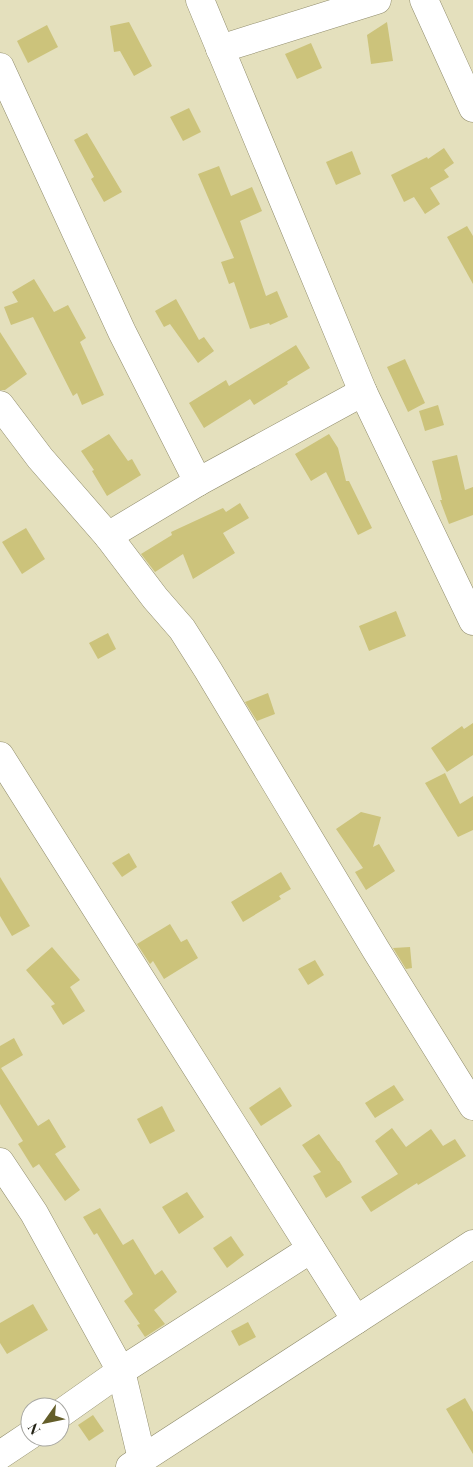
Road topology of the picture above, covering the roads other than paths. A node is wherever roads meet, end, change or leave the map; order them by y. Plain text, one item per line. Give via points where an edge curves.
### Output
1 (200, 0) edge
2 (376, 0) edge
3 (424, 0) edge
4 (220, 49) junction
5 (0, 67) edge
6 (473, 108) edge
7 (363, 392) junction
8 (0, 405) edge
9 (198, 482) junction
10 (108, 536) junction
11 (473, 621) edge
12 (0, 756) edge
13 (473, 1106) edge
14 (0, 1162) edge
15 (473, 1244) edge
16 (311, 1249) junction
17 (356, 1320) junction
18 (121, 1371) junction
19 (70, 1407) edge
20 (20, 1442) edge
21 (0, 1455) edge
22 (136, 1463) edge

1 - 4 street
2 - 4 street
3 - 6 street
4 - 7 street
5 - 9 street via 122,332
7 - 9 street
7 - 11 street
8 - 10 street via 40,458
9 - 10 street
10 - 13 street via 182,629
12 - 16 street
14 - 18 street via 34,1213
15 - 17 street
16 - 17 street
16 - 18 street
17 - 22 street
18 - 19 street
18 - 22 street
20 - 21 street

